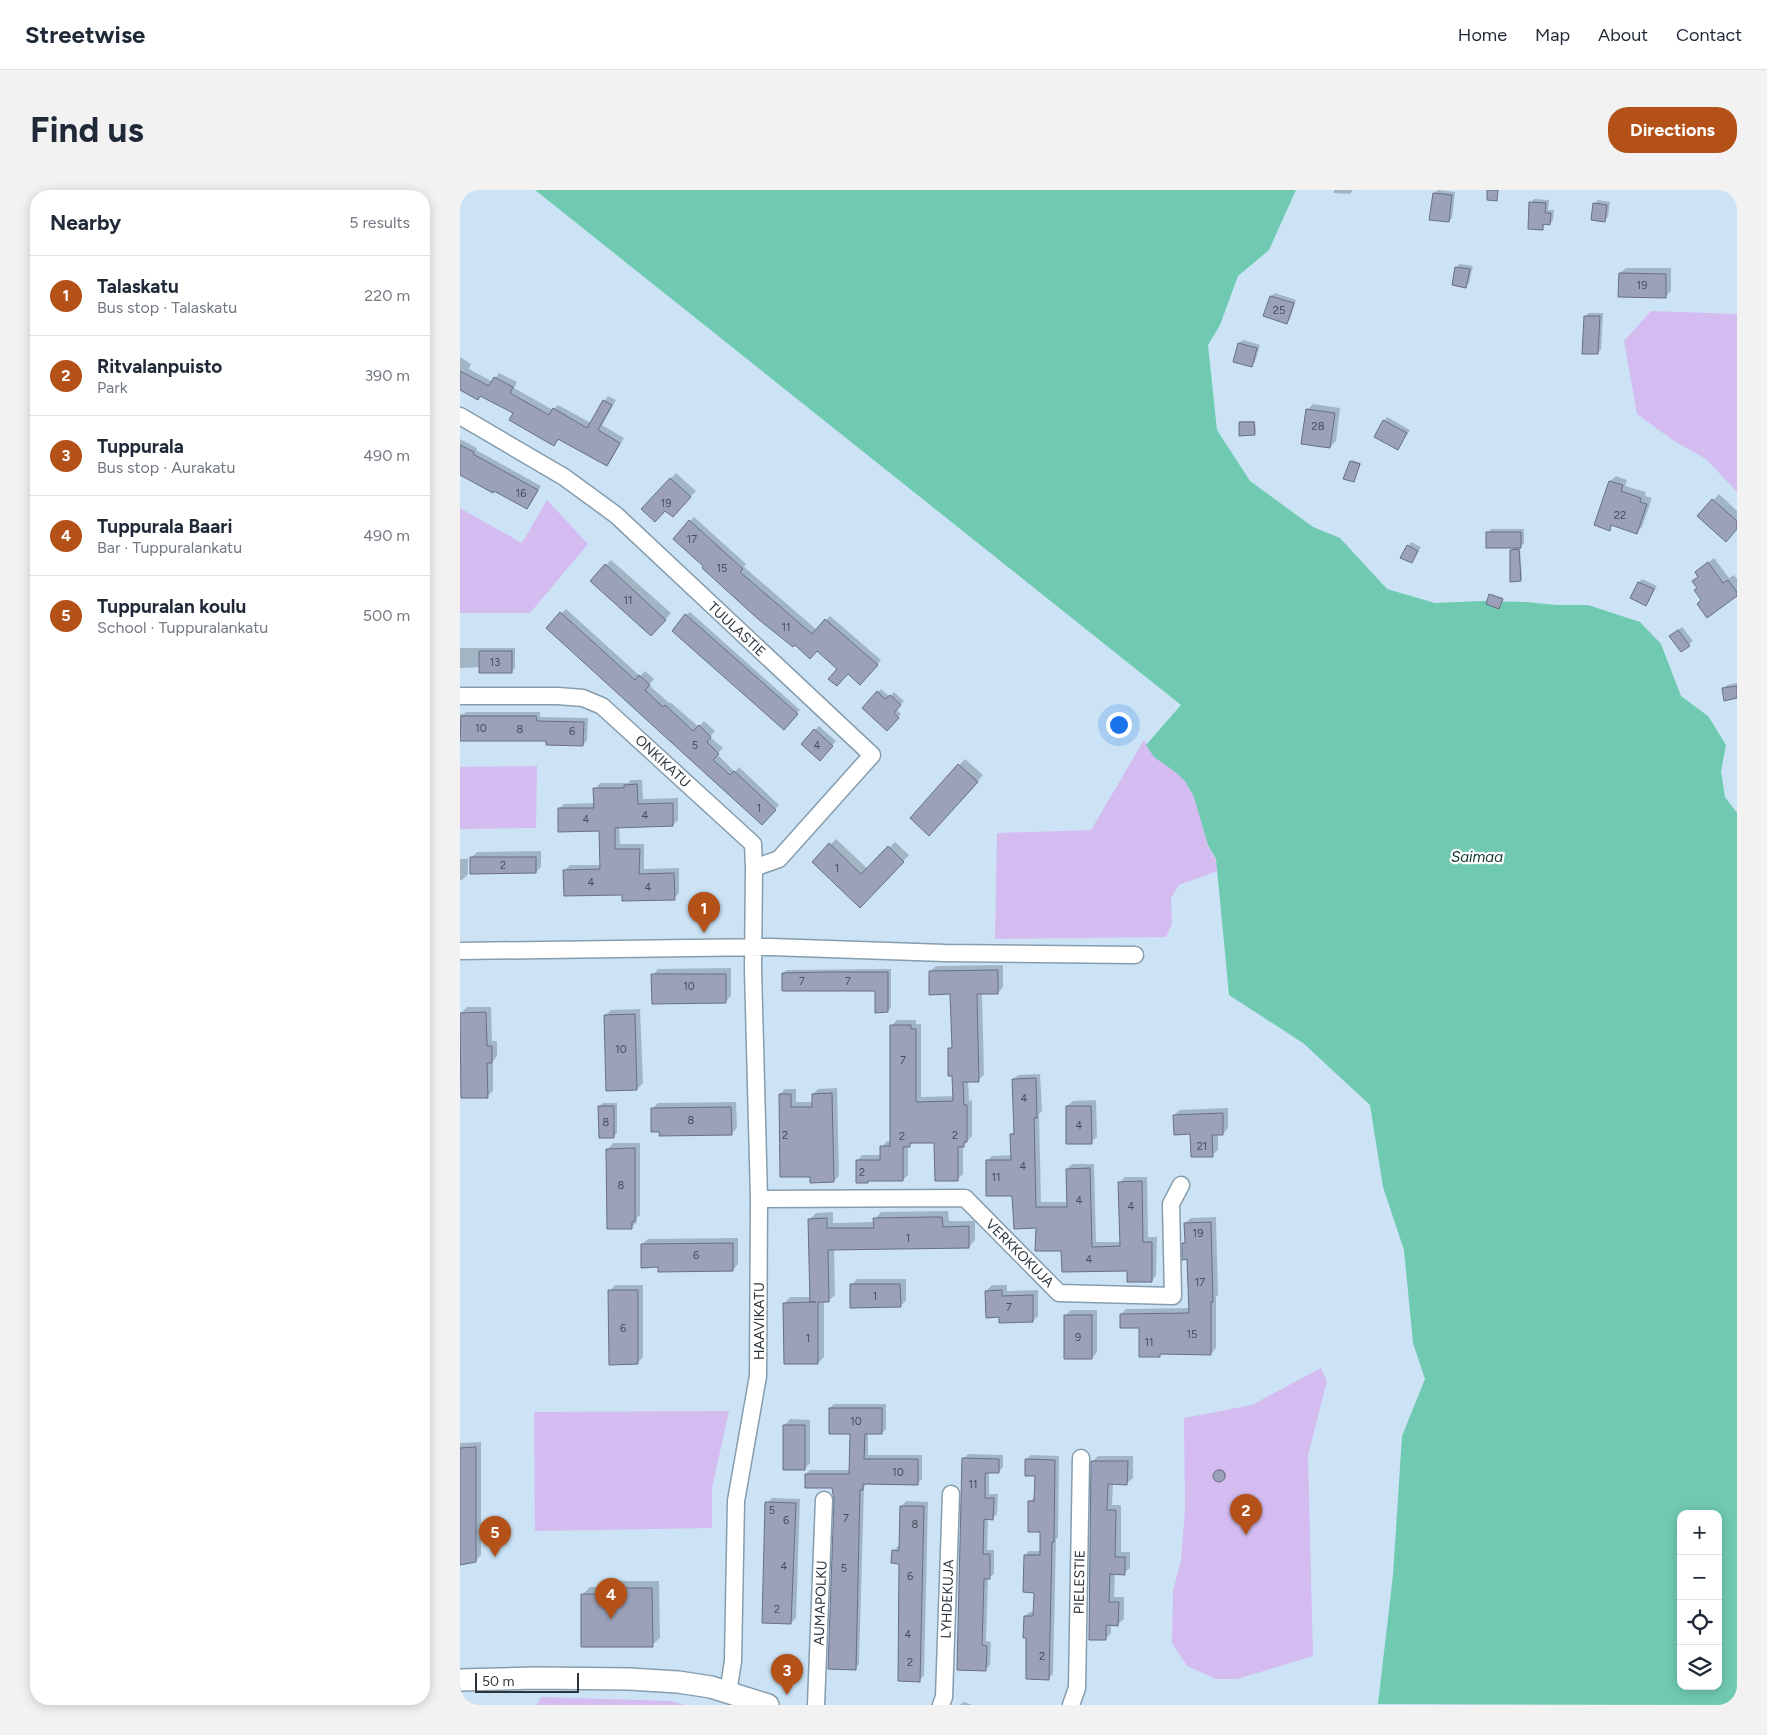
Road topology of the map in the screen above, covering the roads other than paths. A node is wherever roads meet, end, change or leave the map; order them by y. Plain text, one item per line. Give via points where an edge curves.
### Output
1 (460, 416) edge
2 (460, 696) edge
3 (754, 868) junction
4 (753, 947) junction
5 (460, 951) edge
6 (1135, 955) dead end
7 (1181, 1184) dead end
8 (759, 1199) junction
9 (1081, 1458) dead end
10 (951, 1494) dead end
11 (824, 1500) dead end
12 (460, 1680) edge
13 (728, 1693) junction
14 (768, 1705) edge
15 (816, 1705) edge
16 (941, 1705) edge
17 (1071, 1705) edge

1 - 3 street, TUULASTIE via 564,477 616,516 872,755 779,859
2 - 3 street, ONKIKATU via 558,696 583,698 602,706 753,844
3 - 4 street, ONKIKATU
4 - 5 street
4 - 6 street
4 - 8 street, HAAVIKATU
7 - 8 street, VERKKOKUJA via 1171,1204 1173,1296 1059,1293 965,1198
8 - 13 street, HAAVIKATU via 758,1376 736,1501 733,1661
9 - 17 street, PIELESTIE via 1077,1688
10 - 16 street, LYHDEKUJA via 944,1697
11 - 15 street, AUMAPOLKU
12 - 13 street via 629,1679 678,1682
13 - 14 street

